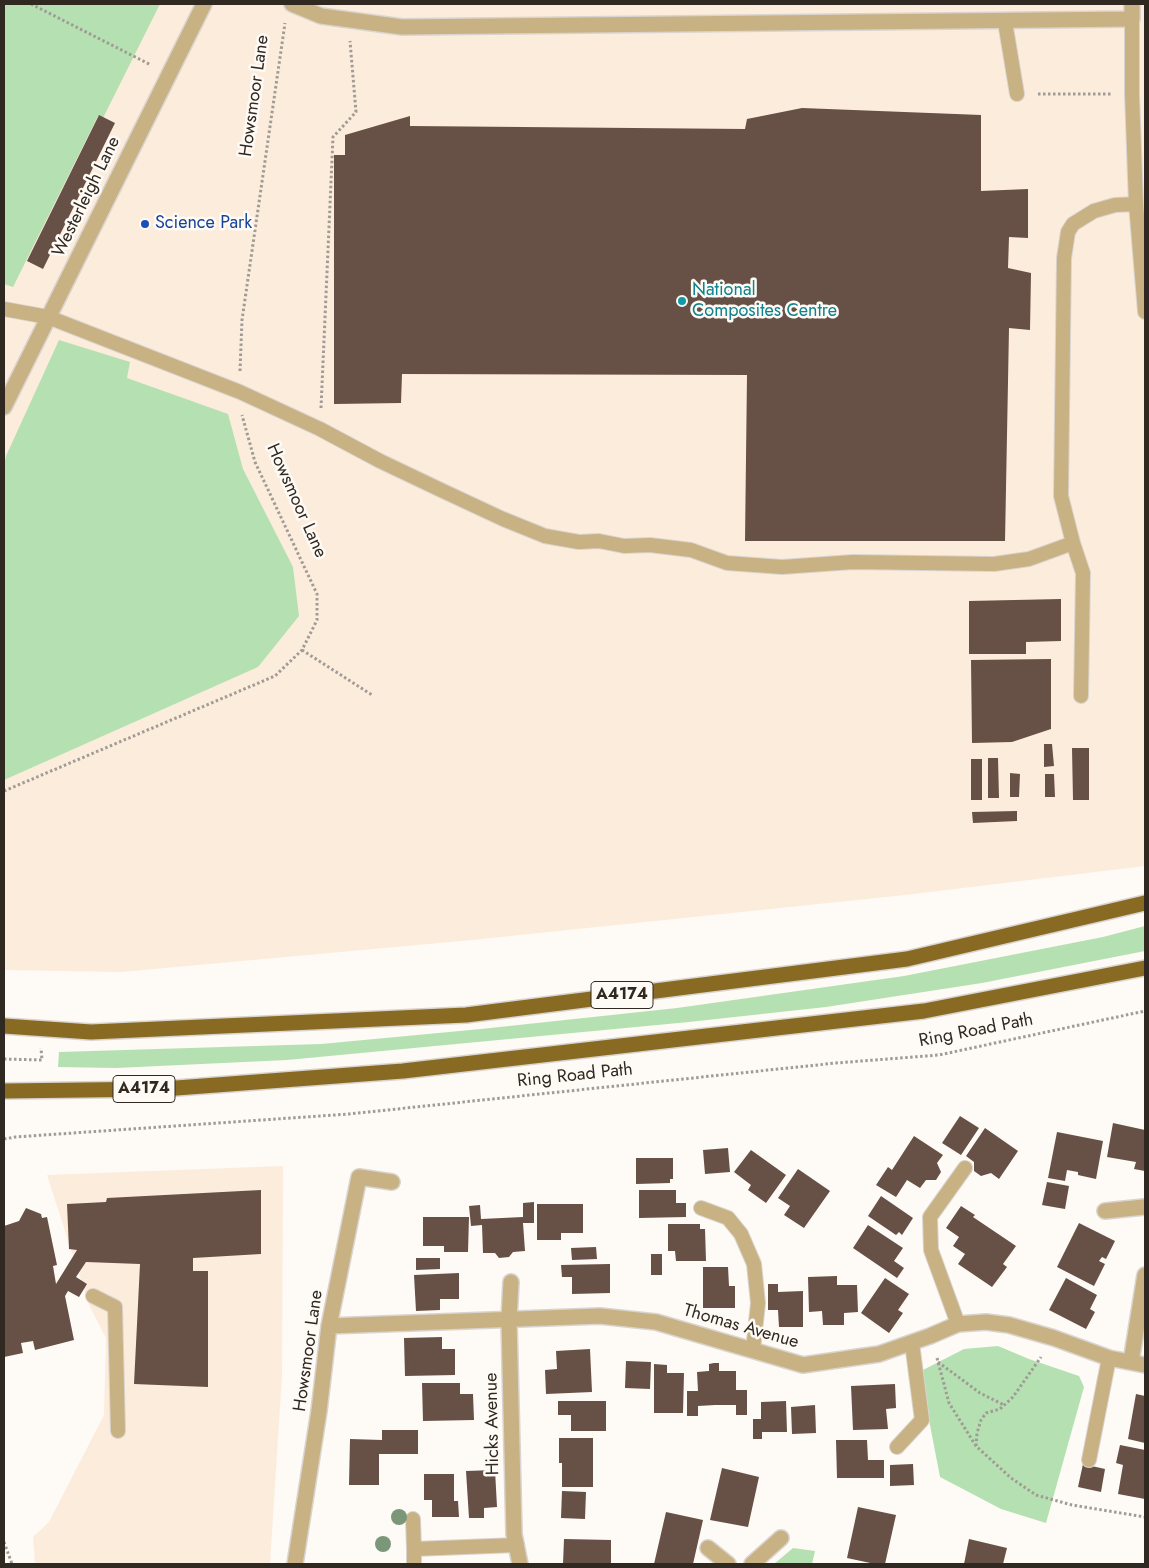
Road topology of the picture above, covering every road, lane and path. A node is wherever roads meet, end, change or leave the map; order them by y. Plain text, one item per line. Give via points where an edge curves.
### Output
1 (31, 4) edge
2 (204, 4) edge
3 (292, 4) edge
4 (1132, 4) edge
5 (348, 20) junction
6 (1132, 20) junction
7 (1006, 22) junction
8 (285, 23) dead end
9 (169, 74) junction
10 (1017, 94) joint
11 (1132, 94) junction
12 (1136, 204) junction
13 (4, 309) edge
14 (1145, 312) edge
15 (48, 317) junction
16 (240, 392) junction
17 (4, 407) edge
18 (320, 429) junction
19 (1073, 544) junction
20 (302, 650) junction
21 (372, 695) dead end
22 (1081, 696) dead end
23 (4, 791) edge
24 (1145, 903) edge
25 (1145, 968) edge
26 (1145, 1011) edge
27 (4, 1026) edge
28 (4, 1091) edge
29 (4, 1139) edge
30 (965, 1168) dead end
31 (392, 1182) dead end
32 (701, 1208) dead end
33 (1145, 1210) edge
34 (1105, 1211) dead end
35 (1145, 1275) edge
36 (510, 1282) dead end
37 (93, 1296) dead end
38 (509, 1320) junction
39 (958, 1324) junction
40 (329, 1326) junction
41 (930, 1336) junction
42 (1054, 1338) junction
43 (912, 1343) junction
44 (753, 1350) junction
45 (1109, 1358) junction
46 (938, 1362) junction
47 (1138, 1363) edge
48 (1005, 1405) junction
49 (118, 1431) dead end
50 (976, 1446) junction
51 (897, 1447) dead end
52 (1089, 1460) dead end
53 (1145, 1518) edge
54 (413, 1519) dead end
55 (781, 1538) dead end
56 (4, 1542) edge
57 (517, 1545) junction
58 (708, 1548) dead end
59 (414, 1549) junction
60 (12, 1564) edge
61 (296, 1564) edge
62 (414, 1564) edge
63 (520, 1564) edge
64 (728, 1564) edge
65 (752, 1564) edge

1 - 9 path
2 - 9 street, Westerleigh Lane
3 - 5 street via 321,16
4 - 6 street
5 - 7 street via 402,27
5 - 18 path via 356,112 333,137
6 - 7 street
6 - 11 lane
7 - 10 lane
8 - 16 path, Howsmoor Lane via 242,320
9 - 15 street, Westerleigh Lane
10 - 11 path
11 - 12 lane
12 - 14 lane
12 - 19 lane via 1094,211 1068,232 1064,258 1060,496
13 - 15 lane
15 - 16 lane
15 - 17 street, Westerleigh Lane
16 - 18 lane
16 - 20 path, Howsmoor Lane via 242,417 254,462 317,594 317,620
18 - 19 lane via 503,519 545,536 579,542 650,545 691,550 727,563 782,566 853,562 994,564 1029,559
19 - 22 lane via 1083,573
20 - 21 path
20 - 23 path, Howsmoor Lane via 275,676
24 - 27 highway, A4174 via 907,959 466,1015 91,1032
25 - 28 highway, A4174 via 924,1011 403,1071 163,1089
26 - 29 path, Ring Road Path via 939,1055 349,1114
30 - 39 lane via 930,1217 932,1250
31 - 40 street, Howsmoor Lane via 359,1177
32 - 44 lane via 728,1218 741,1234 754,1264 758,1303
33 - 34 street
35 - 47 street, Thomas Avenue
36 - 38 street, Hicks Avenue
37 - 49 lane via 115,1307
38 - 40 street, Thomas Avenue
38 - 44 street, Thomas Avenue via 600,1316 656,1322
38 - 57 street, Hicks Avenue via 514,1534
39 - 41 street, Thomas Avenue
39 - 42 street, Thomas Avenue via 986,1322 1008,1325
40 - 61 street, Howsmoor Lane
41 - 43 street, Thomas Avenue
41 - 46 path
42 - 45 street, Thomas Avenue
42 - 48 path
43 - 44 street, Thomas Avenue via 879,1354 803,1365
43 - 51 lane via 922,1420
45 - 47 street, Thomas Avenue
45 - 52 lane
46 - 48 path via 980,1393
46 - 50 path via 949,1402
48 - 50 path via 986,1413 981,1420
50 - 53 path via 1011,1478 1036,1495
54 - 59 lane
55 - 65 street
56 - 60 path
57 - 59 lane
57 - 63 street, Hicks Avenue
58 - 64 street
59 - 62 lane

